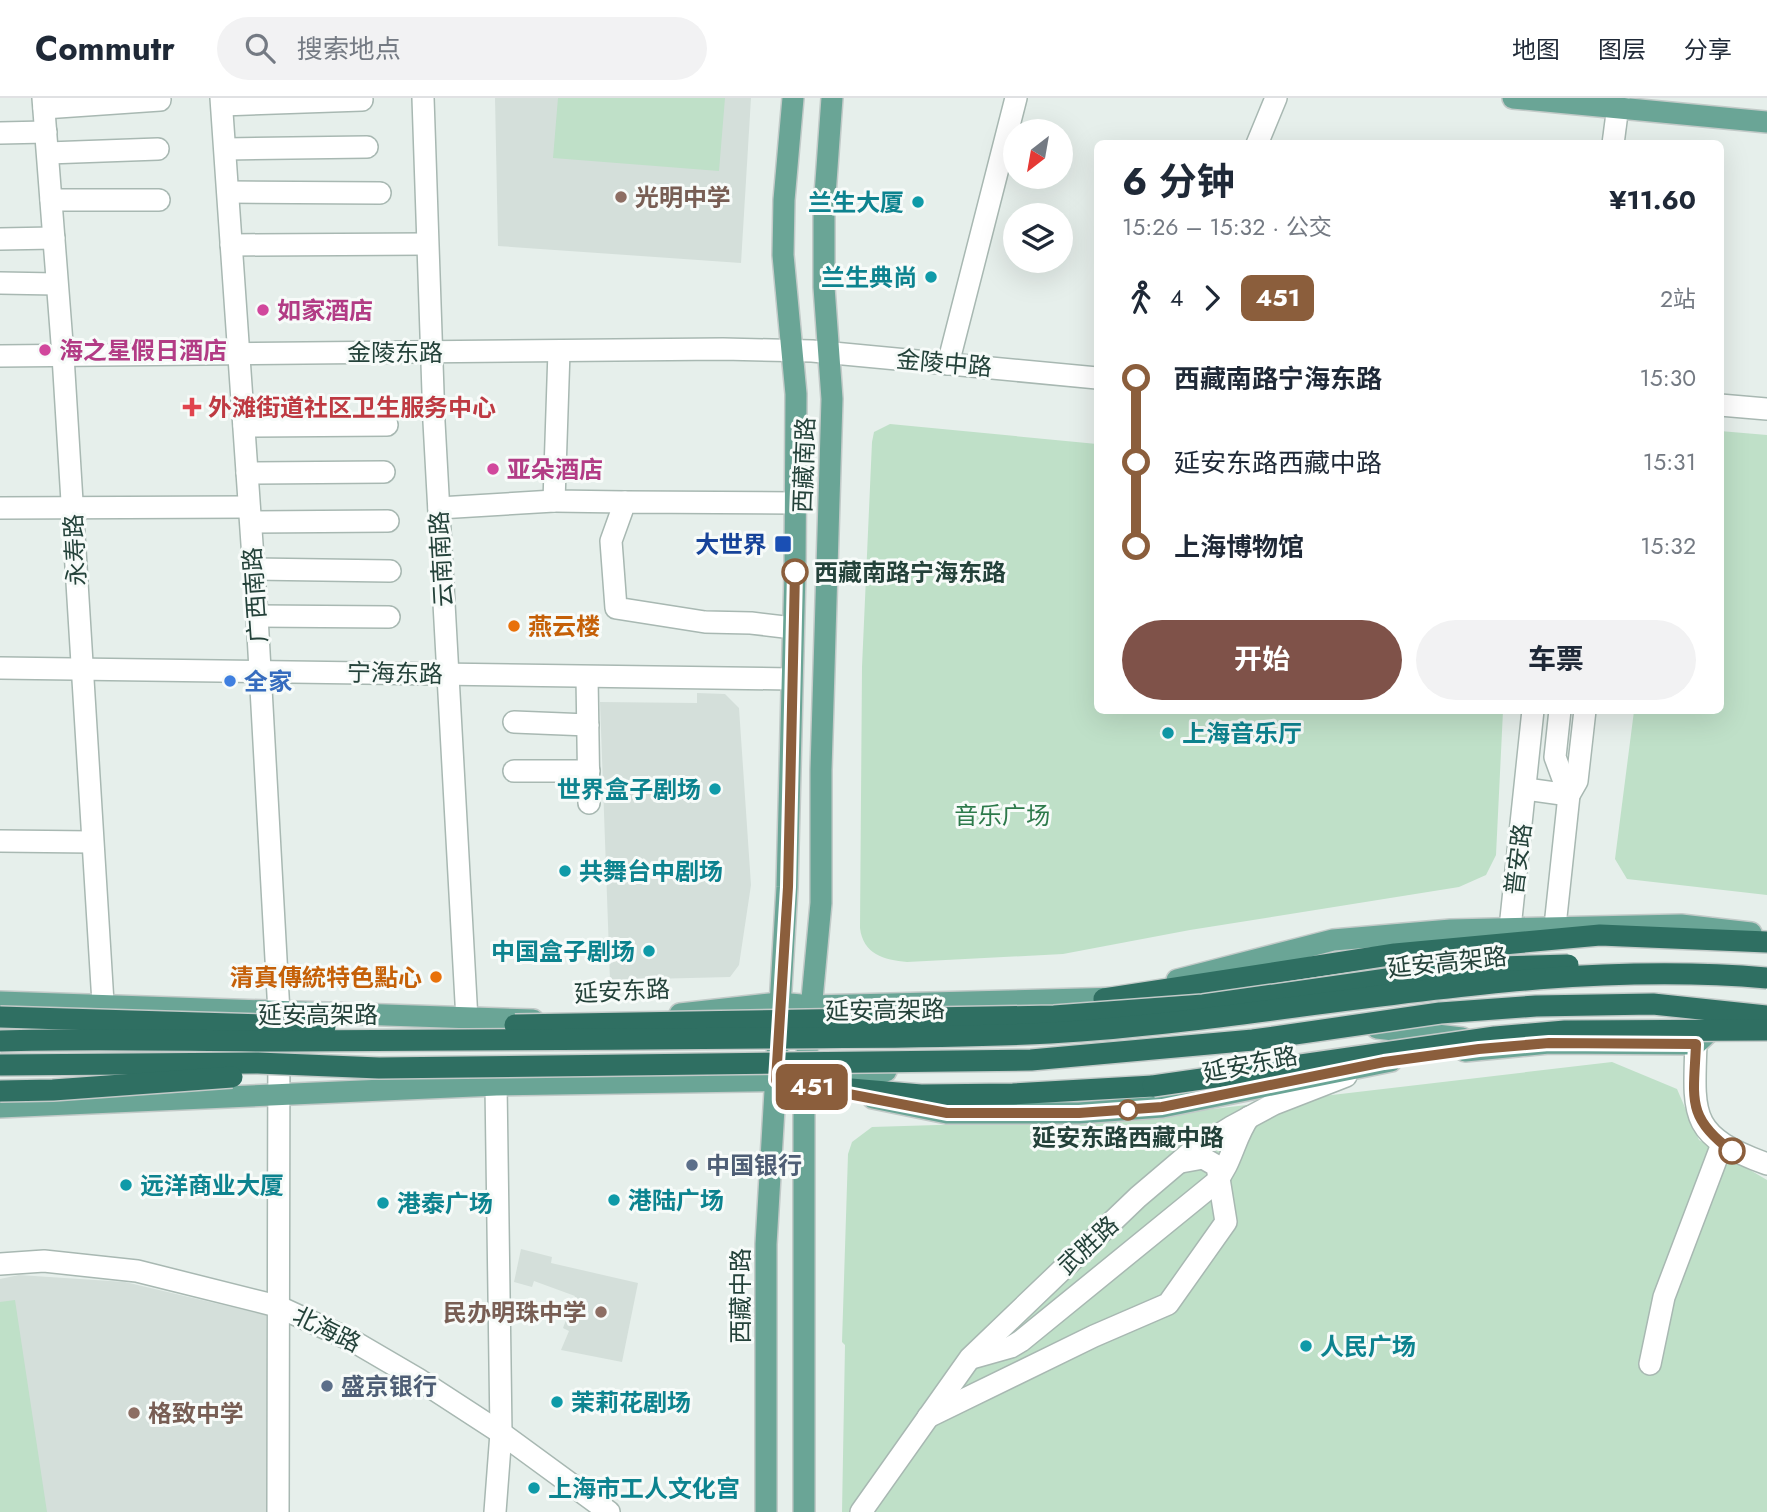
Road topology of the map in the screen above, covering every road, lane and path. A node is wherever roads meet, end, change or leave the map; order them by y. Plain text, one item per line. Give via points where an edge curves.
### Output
1 (424, 98) edge
2 (793, 98) edge
3 (832, 98) edge
4 (1016, 98) edge
5 (1276, 98) edge
6 (1513, 98) edge
7 (160, 100) dead end
8 (362, 100) dead end
9 (221, 101) edge
10 (43, 103) edge
11 (1618, 103) edge
12 (1767, 122) edge
13 (0, 133) edge
14 (1259, 140) edge
15 (1614, 140) edge
16 (47, 142) junction
17 (367, 147) dead end
18 (159, 149) dead end
19 (226, 149) junction
20 (228, 192) junction
21 (380, 193) dead end
22 (51, 200) junction
23 (159, 200) dead end
24 (0, 238) edge
25 (54, 238) junction
26 (427, 244) junction
27 (230, 245) junction
28 (0, 283) edge
29 (56, 284) junction
30 (559, 351) junction
31 (791, 351) junction
32 (431, 352) junction
33 (238, 353) junction
34 (828, 353) junction
35 (0, 356) edge
36 (63, 356) junction
37 (948, 365) junction
38 (1094, 378) edge
39 (1724, 405) edge
40 (1767, 409) edge
41 (387, 425) dead end
42 (244, 426) junction
43 (384, 472) dead end
44 (247, 473) junction
45 (554, 501) junction
46 (625, 502) junction
47 (796, 503) junction
48 (72, 507) junction
49 (0, 508) edge
50 (439, 508) junction
51 (250, 514) junction
52 (388, 521) dead end
53 (253, 569) junction
54 (390, 571) dead end
55 (257, 617) junction
56 (389, 617) dead end
57 (793, 628) junction
58 (0, 667) edge
59 (81, 670) junction
60 (260, 671) junction
61 (447, 674) junction
62 (587, 677) junction
63 (791, 678) junction
64 (1534, 714) edge
65 (1560, 714) edge
66 (1585, 714) edge
67 (514, 722) dead end
68 (588, 724) junction
69 (514, 771) dead end
70 (589, 772) junction
71 (1526, 789) junction
72 (1569, 795) junction
73 (589, 803) dead end
74 (0, 841) edge
75 (92, 842) junction
76 (1555, 926) junction
77 (1510, 928) junction
78 (1767, 935) edge
79 (1767, 942) edge
80 (1633, 972) junction
81 (1767, 977) edge
82 (1104, 999) junction
83 (0, 1002) edge
84 (103, 1003) junction
85 (779, 1003) junction
86 (143, 1005) junction
87 (812, 1006) junction
88 (279, 1013) junction
89 (0, 1017) edge
90 (1724, 1017) junction
91 (1767, 1017) edge
92 (467, 1020) junction
93 (0, 1028) edge
94 (1377, 1028) junction
95 (1767, 1030) edge
96 (0, 1041) edge
97 (1696, 1044) junction
98 (1518, 1045) junction
99 (1384, 1062) junction
100 (0, 1065) edge
101 (379, 1068) junction
102 (776, 1080) junction
103 (804, 1082) junction
104 (0, 1083) edge
105 (496, 1084) junction
106 (0, 1091) edge
107 (278, 1093) junction
108 (0, 1107) edge
109 (1249, 1118) junction
110 (1722, 1144) junction
111 (1177, 1164) junction
112 (1767, 1164) edge
113 (1220, 1177) junction
114 (0, 1264) edge
115 (277, 1306) junction
116 (970, 1358) junction
117 (1650, 1364) dead end
118 (924, 1420) junction
119 (502, 1433) junction
120 (278, 1512) edge
121 (495, 1512) edge
122 (609, 1512) edge
123 (766, 1512) edge
124 (804, 1512) edge
125 (861, 1512) edge

1 - 26 street, 云南南路
2 - 31 main road, 西藏南路 via 783,200
3 - 34 main road, 西藏南路 via 824,209
4 - 37 street
5 - 14 street
6 - 11 main road
7 - 10 street
8 - 9 street
9 - 19 street, 广西南路
10 - 16 street, 永寿路
11 - 12 main road
11 - 15 street
13 - 16 street
16 - 18 street
16 - 22 street, 永寿路
17 - 19 street
19 - 20 street, 广西南路
20 - 21 street
20 - 27 street, 广西南路
22 - 23 street
22 - 25 street, 永寿路
24 - 25 street
25 - 29 street, 永寿路
26 - 27 street
26 - 32 street, 云南南路
27 - 33 street, 广西南路
28 - 29 street
29 - 36 street, 永寿路
30 - 31 street, 金陵东路
30 - 32 street, 金陵东路
30 - 45 street
31 - 34 street, 金陵中路
31 - 47 main road, 西藏南路 via 796,394
32 - 33 street, 金陵东路
32 - 50 street, 云南南路
33 - 36 street, 金陵东路
33 - 42 street, 广西南路
34 - 37 street, 金陵中路
34 - 87 main road, 西藏南路 via 832,399 821,903
35 - 36 street, 金陵东路
36 - 48 street, 永寿路
37 - 38 street, 金陵中路
39 - 40 street
41 - 42 street
42 - 44 street, 广西南路
43 - 44 street
44 - 51 street, 广西南路
45 - 46 street
45 - 50 street
46 - 47 street
46 - 57 street via 611,541 616,608 705,622
47 - 57 main road, 西藏南路
48 - 49 street
48 - 51 street
48 - 59 street, 永寿路
50 - 61 street, 云南南路
51 - 52 street
51 - 53 street, 广西南路
53 - 54 street
53 - 55 street, 广西南路
55 - 56 street
55 - 60 street, 广西南路
57 - 63 main road, 西藏南路
58 - 59 street, 宁海东路
59 - 60 street, 宁海东路
59 - 75 street, 永寿路
60 - 61 street, 宁海东路
60 - 88 street, 广西南路
61 - 62 street, 宁海东路
61 - 92 street, 云南南路
62 - 63 street, 宁海东路
62 - 68 street
63 - 85 main road, 西藏南路 via 788,887
64 - 71 street, 普安路
65 - 72 street, 普安路 via 1555,757
66 - 72 street, 普安路 via 1577,780
67 - 68 street
68 - 70 street
69 - 70 street
70 - 73 street
71 - 72 street, 普安路
71 - 77 street, 普安路
72 - 76 street, 普安路
74 - 75 street
75 - 84 street, 永寿路
76 - 77 main road, 延安东路
76 - 78 main road, 延安东路 via 1681,925
77 - 82 main road, 延安东路 via 1333,940
79 - 82 highway via 1600,935 1395,954
80 - 81 highway, 延安高架路, bridge
80 - 89 highway, bridge via 1575,965 1464,968 1203,1005 1054,1016 339,1027
80 - 96 highway, 延安高架路, bridge via 1468,983 1159,1025 989,1035
81 - 82 main road, 延安东路 via 1460,976
82 - 87 main road, 延安东路
83 - 84 main road, 延安东路
84 - 86 main road, 延安东路
85 - 87 main road, 延安东路
85 - 92 main road, 延安东路 via 644,1019
85 - 102 main road, 西藏中路
86 - 88 main road, 延安东路
86 - 93 main road, 延安东路 via 38,1026
87 - 103 main road, 西藏南路
88 - 92 main road, 延安东路
88 - 107 street, 广西南路
90 - 91 main road, 延安东路
90 - 94 main road, 延安东路 via 1496,1015
90 - 97 main road
91 - 101 highway, 延安高架路, bridge via 1653,1004 1536,1006 1440,1013 1253,1040 1031,1060
94 - 98 main road
94 - 103 main road, 延安东路 via 1235,1050 1126,1060 862,1072
95 - 103 highway, bridge via 1565,1031 1153,1086 1013,1094 921,1095
97 - 98 main road, 延安东路
97 - 110 street via 1697,1111 1702,1126
98 - 99 main road, 延安东路
99 - 103 main road, 延安东路 via 1162,1107 1079,1113 947,1113
99 - 109 street, 武胜路
100 - 101 highway, 延安高架路, bridge via 258,1063
101 - 106 highway, bridge
102 - 103 main road, 延安东路
102 - 105 main road, 延安东路
102 - 123 main road, 西藏中路 via 766,1244
103 - 124 main road
104 - 107 main road, 延安东路 via 172,1077
105 - 107 main road, 延安东路
105 - 119 street
107 - 108 main road, 延安东路
107 - 115 street, 广西南路
109 - 111 street, 武胜路
109 - 113 street
110 - 112 street
110 - 117 street via 1664,1297
111 - 113 street via 1203,1158 1217,1166
111 - 116 street, 武胜路
113 - 116 street via 1021,1341
113 - 118 street via 1226,1222 1168,1304
114 - 115 street, 北海路 via 44,1261 137,1271
115 - 119 street, 北海路 via 353,1341
115 - 120 street, 广西南路
116 - 118 street, 武胜路
118 - 125 street, 武胜路
119 - 121 street
119 - 122 street, 北海路

